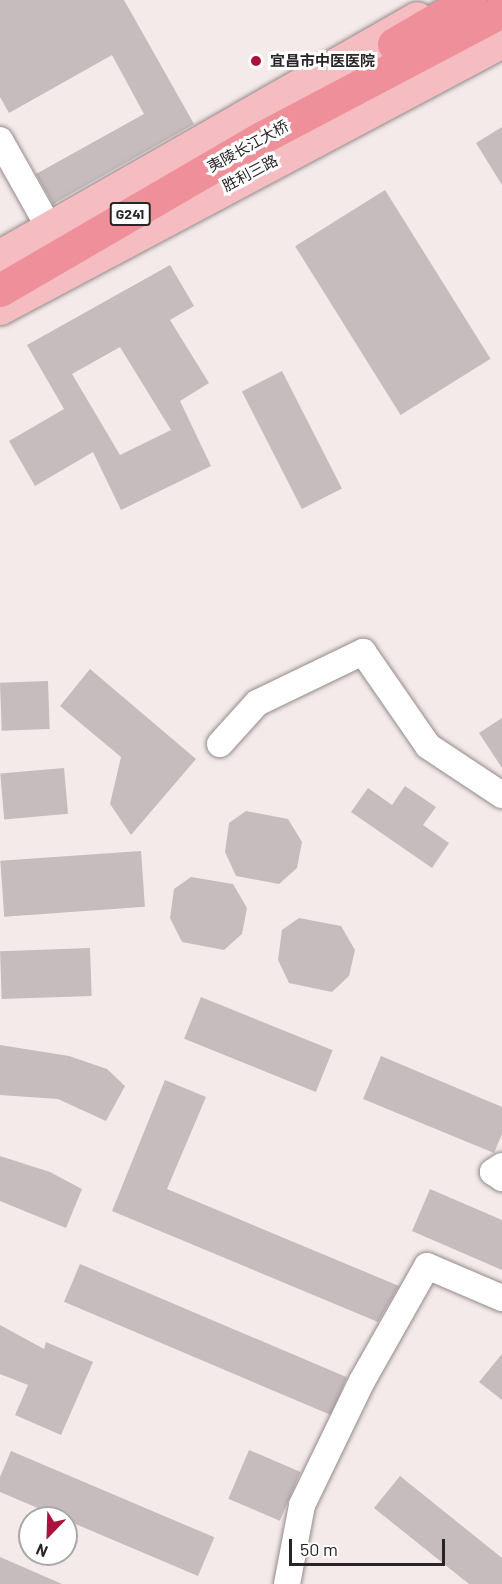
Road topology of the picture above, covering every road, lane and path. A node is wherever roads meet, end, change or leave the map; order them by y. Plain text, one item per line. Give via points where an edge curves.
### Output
1 (447, 0) edge
2 (470, 0) edge
3 (502, 11) edge
4 (502, 41) edge
5 (0, 140) edge
6 (51, 231) junction
7 (0, 256) edge
8 (0, 268) edge
9 (0, 290) edge
10 (0, 308) edge
11 (220, 744) dead end
12 (502, 795) edge
13 (502, 1166) edge
14 (502, 1178) edge
15 (502, 1297) edge
16 (287, 1584) edge

1 - 6 main road
2 - 8 highway, 夷陵长江大桥 / G241
3 - 9 highway, 夷陵长江大桥 / G241 via 261,138
4 - 10 main road, 胜利三路
5 - 6 street
6 - 7 main road
11 - 12 street via 257,703 363,652 428,746
13 - 14 street via 493,1172
15 - 16 street via 427,1266 362,1381 302,1505

